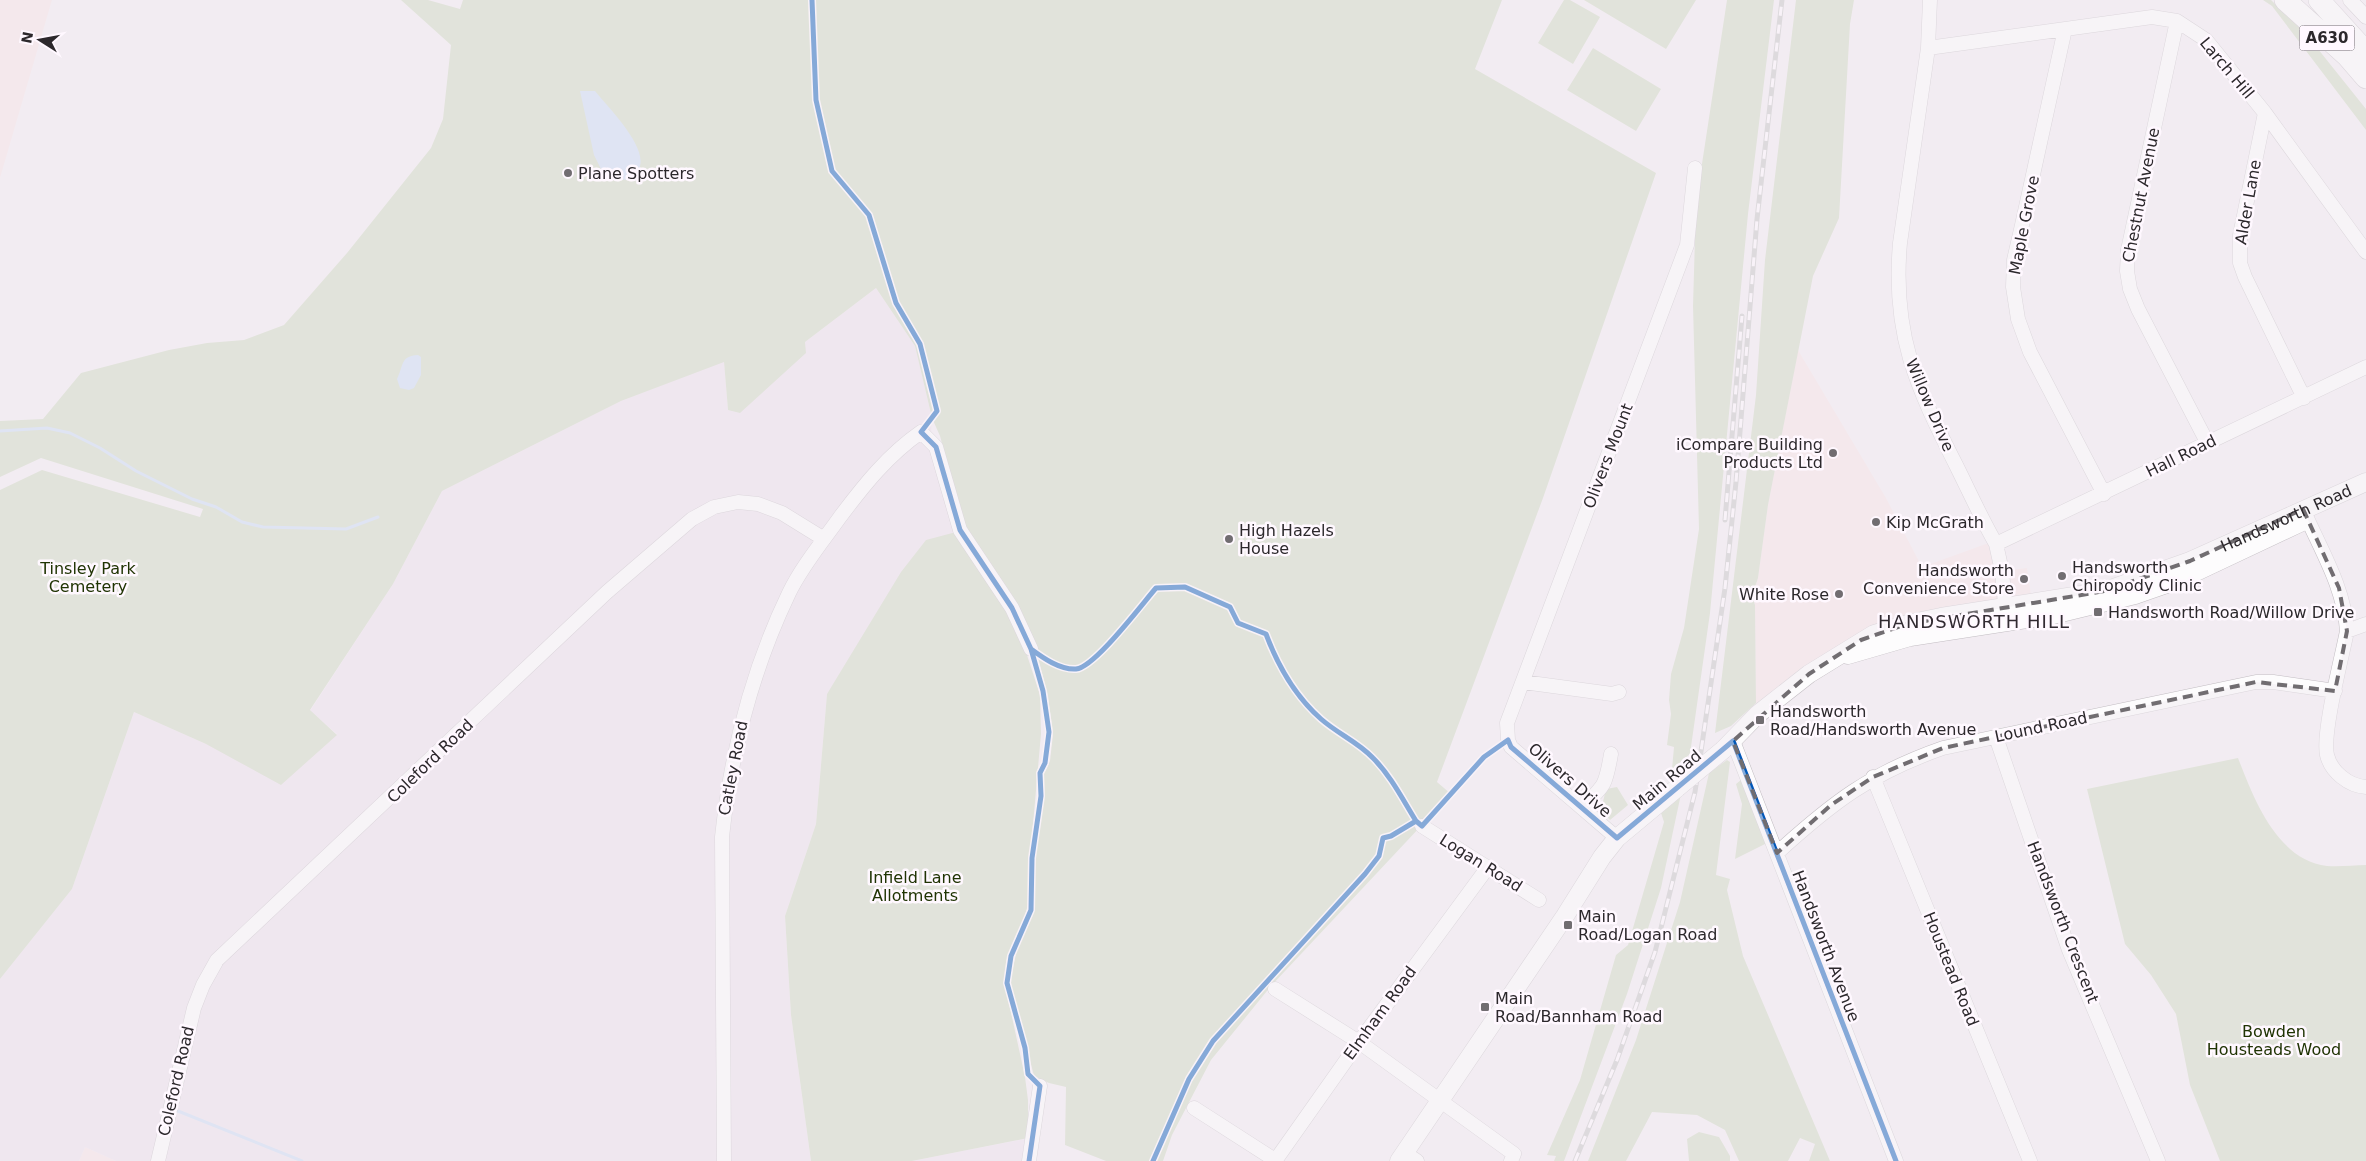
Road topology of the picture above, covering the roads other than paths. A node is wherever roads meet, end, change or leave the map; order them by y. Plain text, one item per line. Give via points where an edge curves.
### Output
1 (1930, 0) edge
2 (2319, 0) edge
3 (2350, 0) edge
4 (2293, 7) edge
5 (2366, 17) edge
6 (2177, 21) junction
7 (2065, 29) junction
8 (2366, 36) edge
9 (1928, 48) junction
10 (2366, 52) edge
11 (2366, 78) edge
12 (2366, 95) edge
13 (2265, 113) junction
14 (1696, 168) dead end
15 (2366, 252) edge
16 (2366, 367) edge
17 (2304, 398) junction
18 (2207, 442) junction
19 (2366, 482) edge
20 (2104, 494) junction
21 (2366, 494) edge
22 (2305, 514) junction
23 (824, 539) junction
24 (1996, 544) junction
25 (2006, 613) junction
26 (2366, 624) edge
27 (2347, 631) junction
28 (1031, 649) dead end
29 (1523, 682) junction
30 (2335, 691) junction
31 (1619, 692) dead end
32 (1996, 736) junction
33 (1508, 740) joint
34 (1728, 745) junction
35 (1611, 754) dead end
36 (1873, 777) junction
37 (2366, 787) edge
38 (1583, 806) junction
39 (1422, 826) dead end
40 (1617, 838) junction
41 (1777, 853) junction
42 (1488, 867) junction
43 (1539, 900) dead end
44 (1275, 988) dead end
45 (1359, 1042) junction
46 (1040, 1086) dead end
47 (1441, 1100) junction
48 (1194, 1108) dead end
49 (1407, 1158) edge
50 (158, 1161) edge
51 (724, 1161) edge
52 (1029, 1161) edge
53 (1275, 1161) edge
54 (1511, 1161) edge
55 (1896, 1161) edge
56 (2030, 1161) edge
57 (2158, 1161) edge

1 - 9 street, Willow Drive
2 - 8 highway, A630
2 - 10 highway, A630
3 - 5 street
4 - 11 highway, A630 via 2347,56
4 - 12 highway, A630
6 - 7 street, Larch Hill via 2152,17
6 - 13 street, Larch Hill via 2206,40
6 - 18 street, Chestnut Avenue via 2132,229 2127,271 2138,309
7 - 9 street, Larch Hill
7 - 20 street, Maple Grove via 2014,260 2013,287 2018,320 2030,352
9 - 24 street, Willow Drive via 1900,243 1899,302 1909,359 1919,388
13 - 15 street, Larch Hill
13 - 17 street, Alder Lane via 2240,235 2240,263
14 - 29 street, Olivers Mount via 1687,245
16 - 17 street, Hall Road
17 - 18 street, Hall Road
18 - 20 street, Hall Road
19 - 22 main road, Handsworth Road
20 - 24 street, Hall Road
21 - 22 main road, Handsworth Road
22 - 25 main road, Handsworth Road via 2146,578 2105,591
22 - 27 street via 2339,588
23 - 28 street, Catley Road via 864,484 898,448 921,432 936,448 960,530 1012,608
23 - 50 street, Coleford Road via 782,513 758,504 738,502 714,507 692,519 607,592 217,960 194,1008
23 - 51 street, Catley Road via 790,591 764,652 748,699 727,785 722,837
24 - 25 street, Willow Drive
25 - 34 main road, Handsworth Road via 1907,624 1862,640 1775,700
26 - 27 street
27 - 30 street
29 - 31 street via 1612,694
29 - 33 street, Olivers Mount via 1508,722
30 - 32 street, Lound Road via 2256,682
30 - 37 street via 2327,756 2342,777
32 - 36 street, Lound Road via 1944,748
32 - 57 street, Handsworth Crescent via 2069,950
33 - 38 street, Olivers Drive via 1512,747
34 - 40 main road, Main Road, bridge
34 - 41 street, Handsworth Avenue
35 - 38 street via 1602,789
36 - 41 street, Lound Road via 1831,805
36 - 56 street, Houstead Road
38 - 40 street, Olivers Drive
39 - 42 street, Logan Road
40 - 47 main road, Main Road
41 - 55 street, Handsworth Avenue
42 - 43 street, Logan Road
42 - 45 street, Elmham Road
44 - 45 street
45 - 47 street
45 - 53 street, Elmham Road
46 - 52 street
47 - 49 main road, Main Road
47 - 54 street via 1514,1154
48 - 53 street

